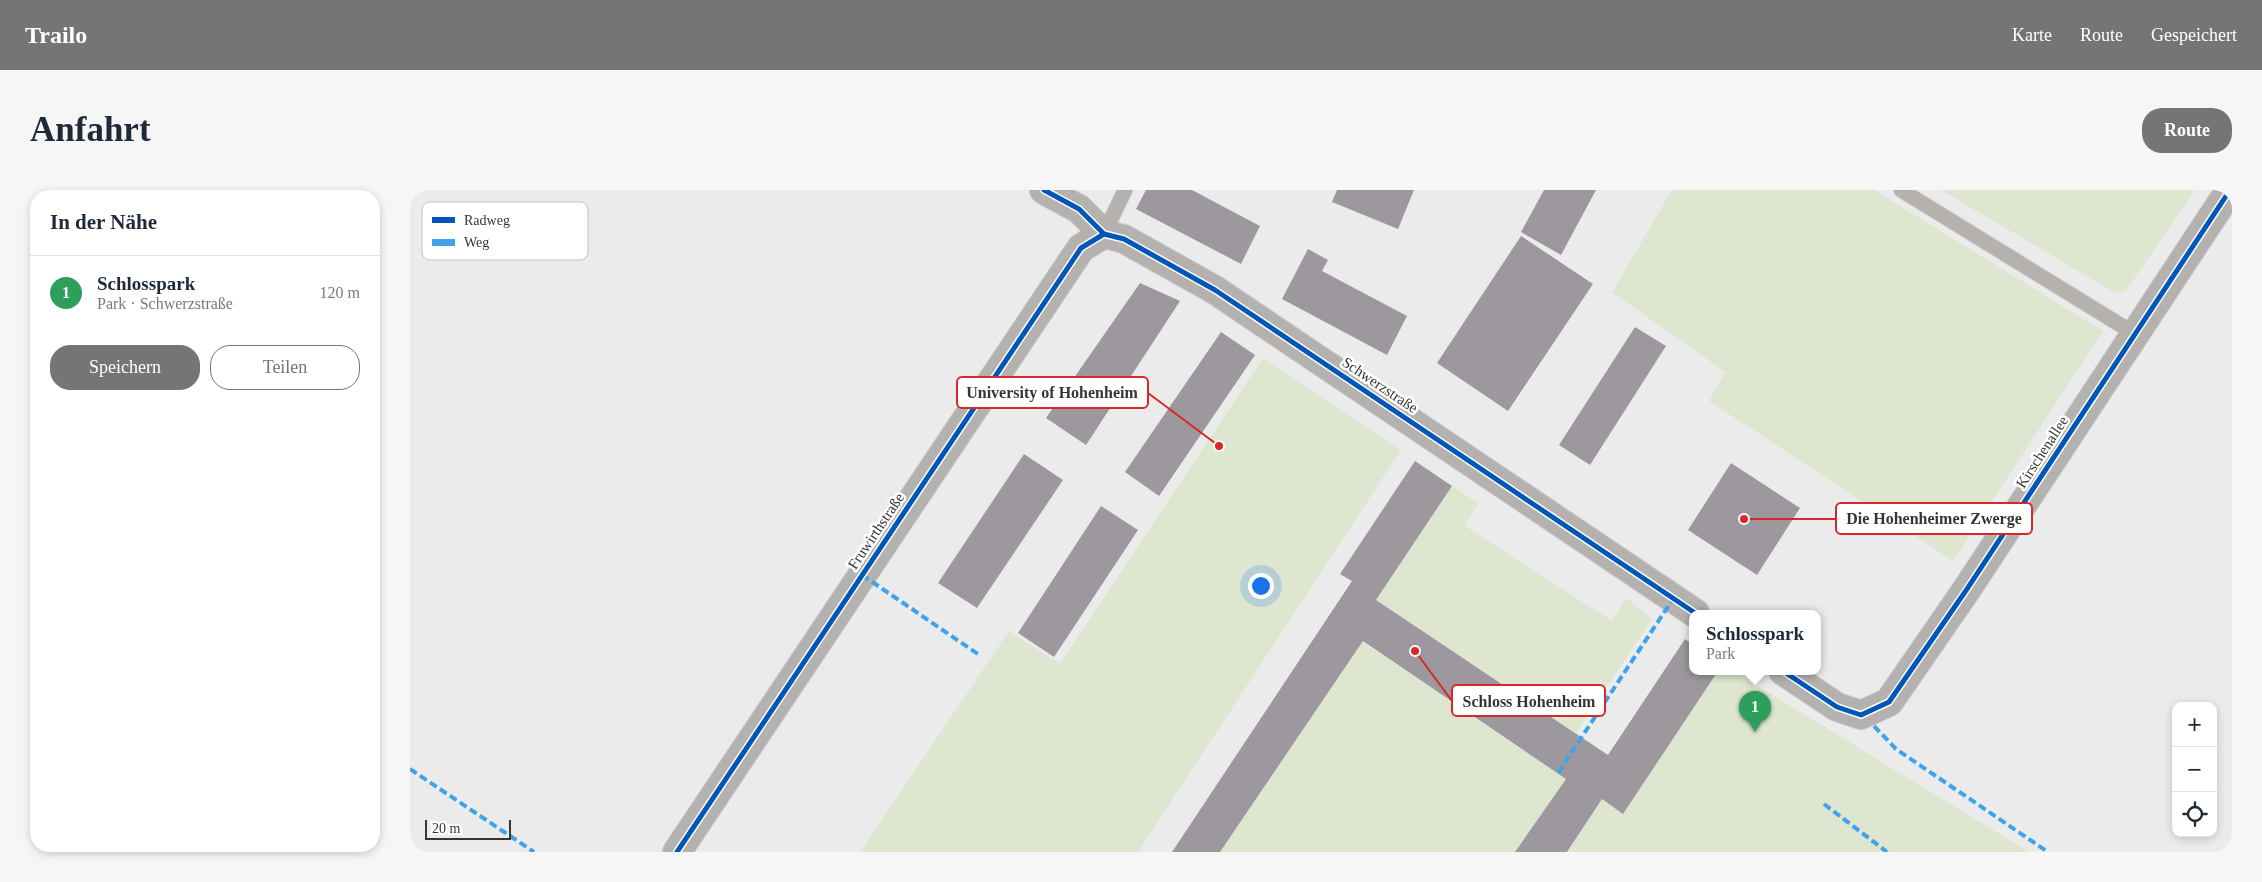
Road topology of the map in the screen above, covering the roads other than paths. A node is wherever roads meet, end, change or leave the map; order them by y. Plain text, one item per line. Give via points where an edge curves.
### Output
1 (1044, 190) edge
2 (1124, 190) edge
3 (1901, 190) edge
4 (2230, 190) edge
5 (1104, 234) junction
6 (2135, 334) junction
7 (1691, 610) edge
8 (1788, 675) edge
9 (677, 852) edge

1 - 5 street, Schwerzstraße via 1079,209
2 - 5 lane
3 - 6 lane
4 - 6 street, Kirschenallee
5 - 7 street, Schwerzstraße via 1124,239 1215,290
5 - 9 street, Fruwirthstraße via 1081,248
6 - 8 street, Kirschenallee via 1889,702 1868,721 1837,707

